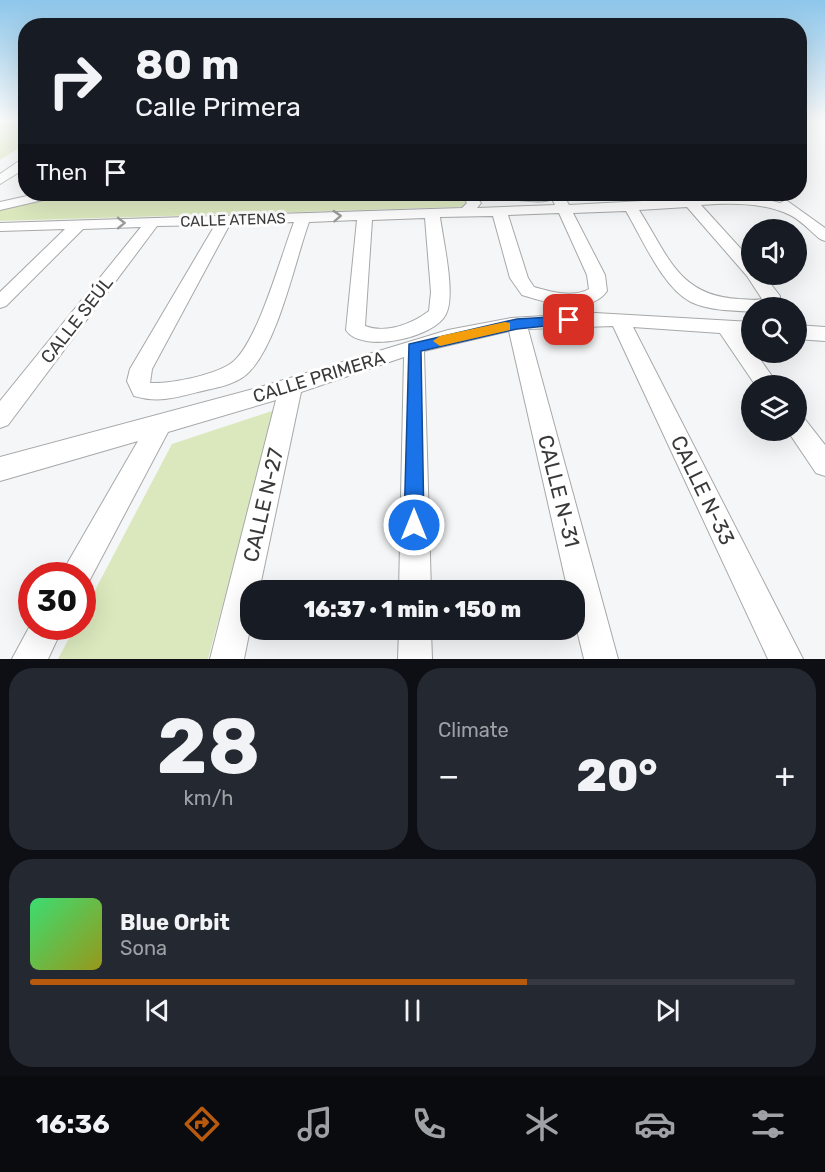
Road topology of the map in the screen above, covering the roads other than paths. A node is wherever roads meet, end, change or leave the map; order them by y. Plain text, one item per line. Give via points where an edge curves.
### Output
1 (18, 168) edge
2 (0, 180) edge
3 (20, 201) edge
4 (473, 201) edge
5 (554, 201) edge
6 (560, 201) edge
7 (624, 201) edge
8 (690, 201) edge
9 (751, 201) edge
10 (782, 201) edge
11 (0, 206) edge
12 (499, 210) junction
13 (432, 212) junction
14 (466, 212) junction
15 (795, 212) junction
16 (365, 215) junction
17 (303, 218) junction
18 (225, 220) junction
19 (153, 222) junction
20 (79, 224) junction
21 (0, 227) edge
22 (825, 236) edge
23 (741, 261) edge
24 (762, 285) edge
25 (0, 302) edge
26 (620, 321) junction
27 (517, 324) junction
28 (726, 327) junction
29 (741, 328) edge
30 (807, 333) edge
31 (825, 334) edge
32 (414, 348) junction
33 (760, 375) edge
34 (291, 386) junction
35 (0, 418) edge
36 (160, 424) junction
37 (807, 440) edge
38 (825, 465) edge
39 (0, 469) edge
40 (83, 562) edge
41 (415, 580) edge
42 (40, 640) edge
43 (415, 640) edge
44 (29, 659) edge
45 (227, 659) edge
46 (415, 659) edge
47 (601, 659) edge
48 (786, 659) edge

1 - 2 street
3 - 11 street
4 - 14 street
5 - 12 street, CALLE ATENAS
6 - 12 street via 596,275 598,291 592,296 580,299 528,291 519,278
7 - 24 street via 687,291 730,305 766,306 771,296
8 - 23 street
9 - 15 street, CALLE ATENAS
10 - 15 street
12 - 14 street, CALLE ATENAS
13 - 14 street, CALLE ATENAS
13 - 16 street, CALLE ATENAS
13 - 16 street via 440,292 438,313 423,325 374,336 356,330 355,324
15 - 22 street
17 -> 16 street, CALLE ATENAS
17 - 18 street, CALLE ATENAS
17 - 18 street via 256,345 243,366 222,377 169,391 142,390 138,381 141,369
18 - 19 street, CALLE ATENAS
20 -> 19 street, CALLE ATENAS
19 - 35 street, CALLE SEÚL
20 - 21 street, CALLE ATENAS
20 - 25 street
26 - 27 street, CALLE PRIMERA
26 - 28 street, CALLE PRIMERA
26 - 48 street, CALLE N-33
27 - 32 street, CALLE PRIMERA
27 - 47 street, CALLE N-31
28 - 29 street, CALLE PRIMERA
28 - 33 street
30 - 31 street
32 - 34 street, CALLE PRIMERA
32 - 41 street
34 - 36 street, CALLE PRIMERA
34 - 45 street, CALLE N-27
36 - 39 street, CALLE PRIMERA
36 - 40 street
37 - 38 street
42 - 44 street
43 - 46 street

